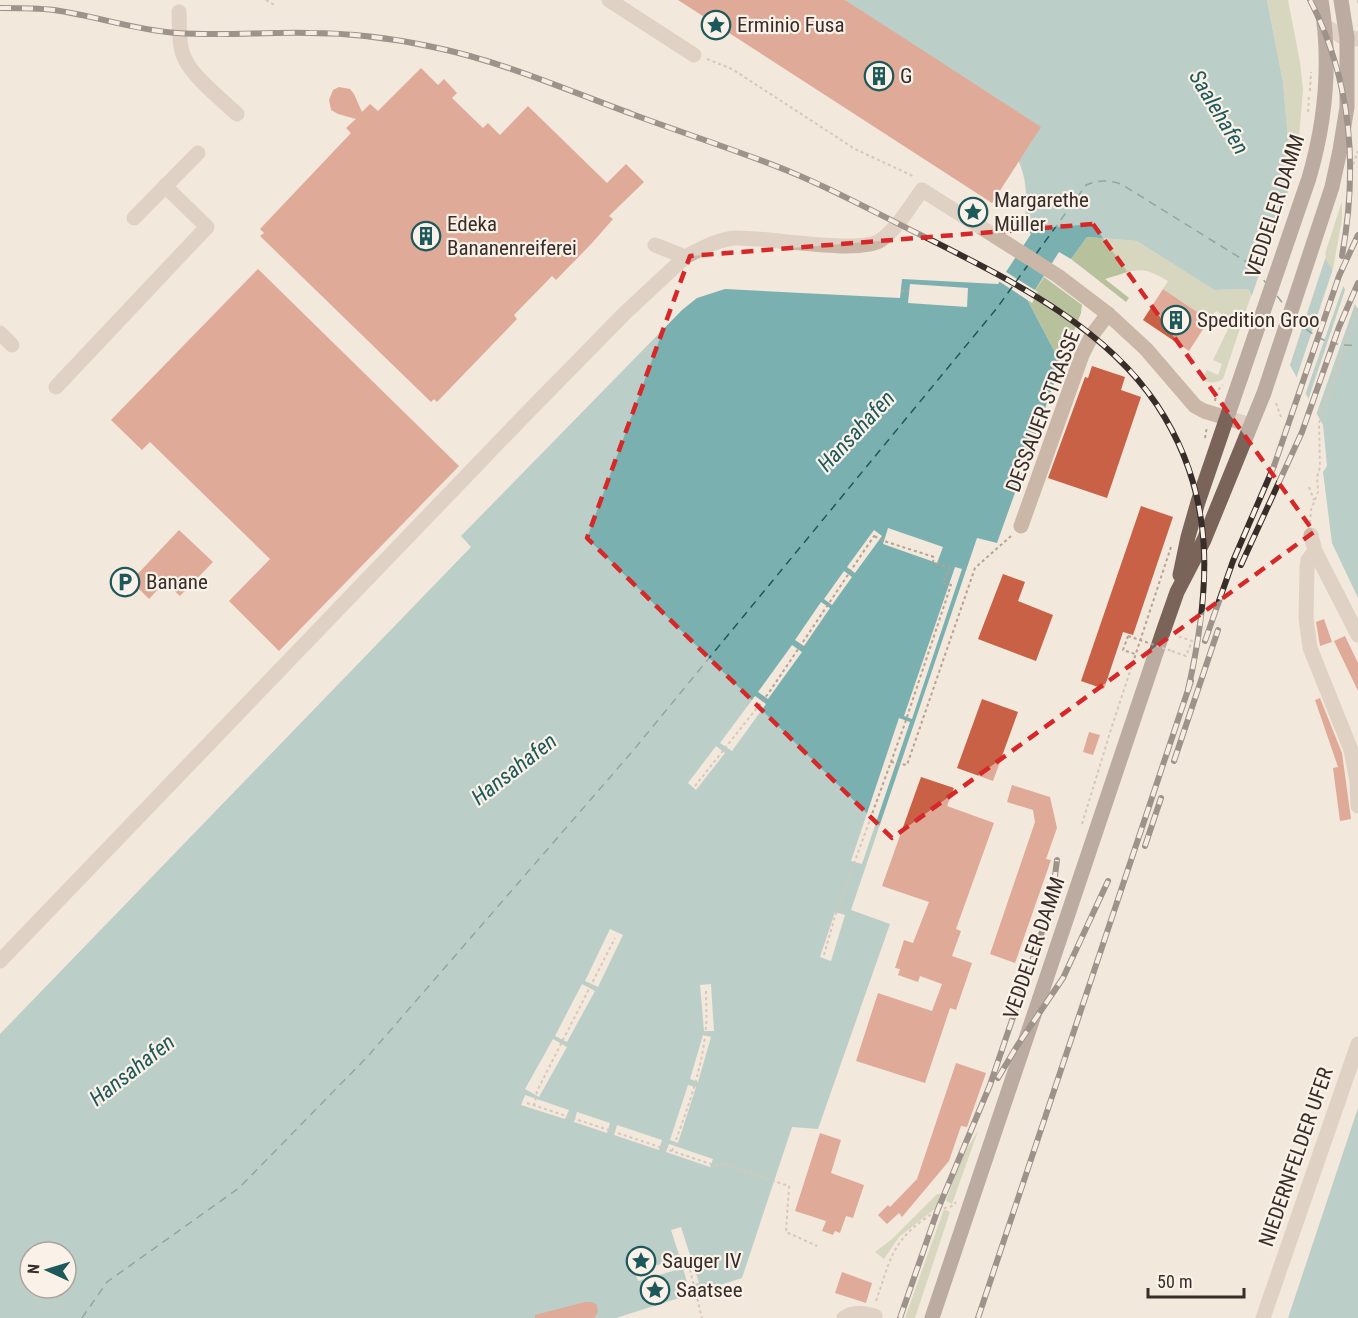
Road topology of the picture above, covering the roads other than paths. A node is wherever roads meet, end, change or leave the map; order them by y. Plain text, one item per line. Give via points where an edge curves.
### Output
1 (609, 0) edge
2 (1321, 0) edge
3 (1341, 0) edge
4 (179, 12) dead end
5 (1324, 25) junction
6 (1352, 38) edge
7 (694, 55) road end
8 (237, 114) dead end
9 (198, 153) dead end
10 (165, 186) junction
11 (134, 218) dead end
12 (655, 245) dead end
13 (685, 257) junction
14 (1108, 314) junction
15 (0, 333) edge
16 (12, 345) dead end
17 (56, 387) dead end
18 (1227, 417) junction
19 (1250, 425) junction
20 (1022, 526) road end
21 (1311, 535) road end
22 (1315, 550) junction
23 (1177, 592) junction
24 (1358, 635) edge
25 (1358, 806) edge
26 (0, 961) edge
27 (1358, 1044) edge
28 (873, 1317) edge
29 (844, 1318) edge
30 (932, 1318) edge
31 (1263, 1318) edge

1 - 7 street
2 - 5 main road, VEDDELER DAMM
3 - 6 main road, VEDDELER DAMM
4 - 8 street via 184,58
5 - 6 street via 1336,34
5 - 18 main road, VEDDELER DAMM via 1324,110 1314,160
6 - 19 main road, VEDDELER DAMM via 1347,107 1332,187
9 - 10 street
10 - 11 street
10 - 17 street via 207,227
12 - 13 street
13 - 14 street, DESSAUER STRASSE via 710,244 735,238 851,247 880,242 922,190 1058,276
13 - 26 street via 539,401
14 - 18 street, DESSAUER STRASSE via 1146,349 1195,406
14 - 20 street, DESSAUER STRASSE via 1082,355
15 - 16 street
18 - 19 street, DESSAUER STRASSE
18 - 23 main road, VEDDELER DAMM via 1188,537
19 - 23 main road, VEDDELER DAMM via 1204,540
21 - 22 street
22 - 24 street
22 - 25 street via 1306,568 1307,633 1351,750
23 - 30 main road, VEDDELER DAMM
27 - 31 street, NIEDERNFELDER UFER
28 - 29 street via 852,1313

